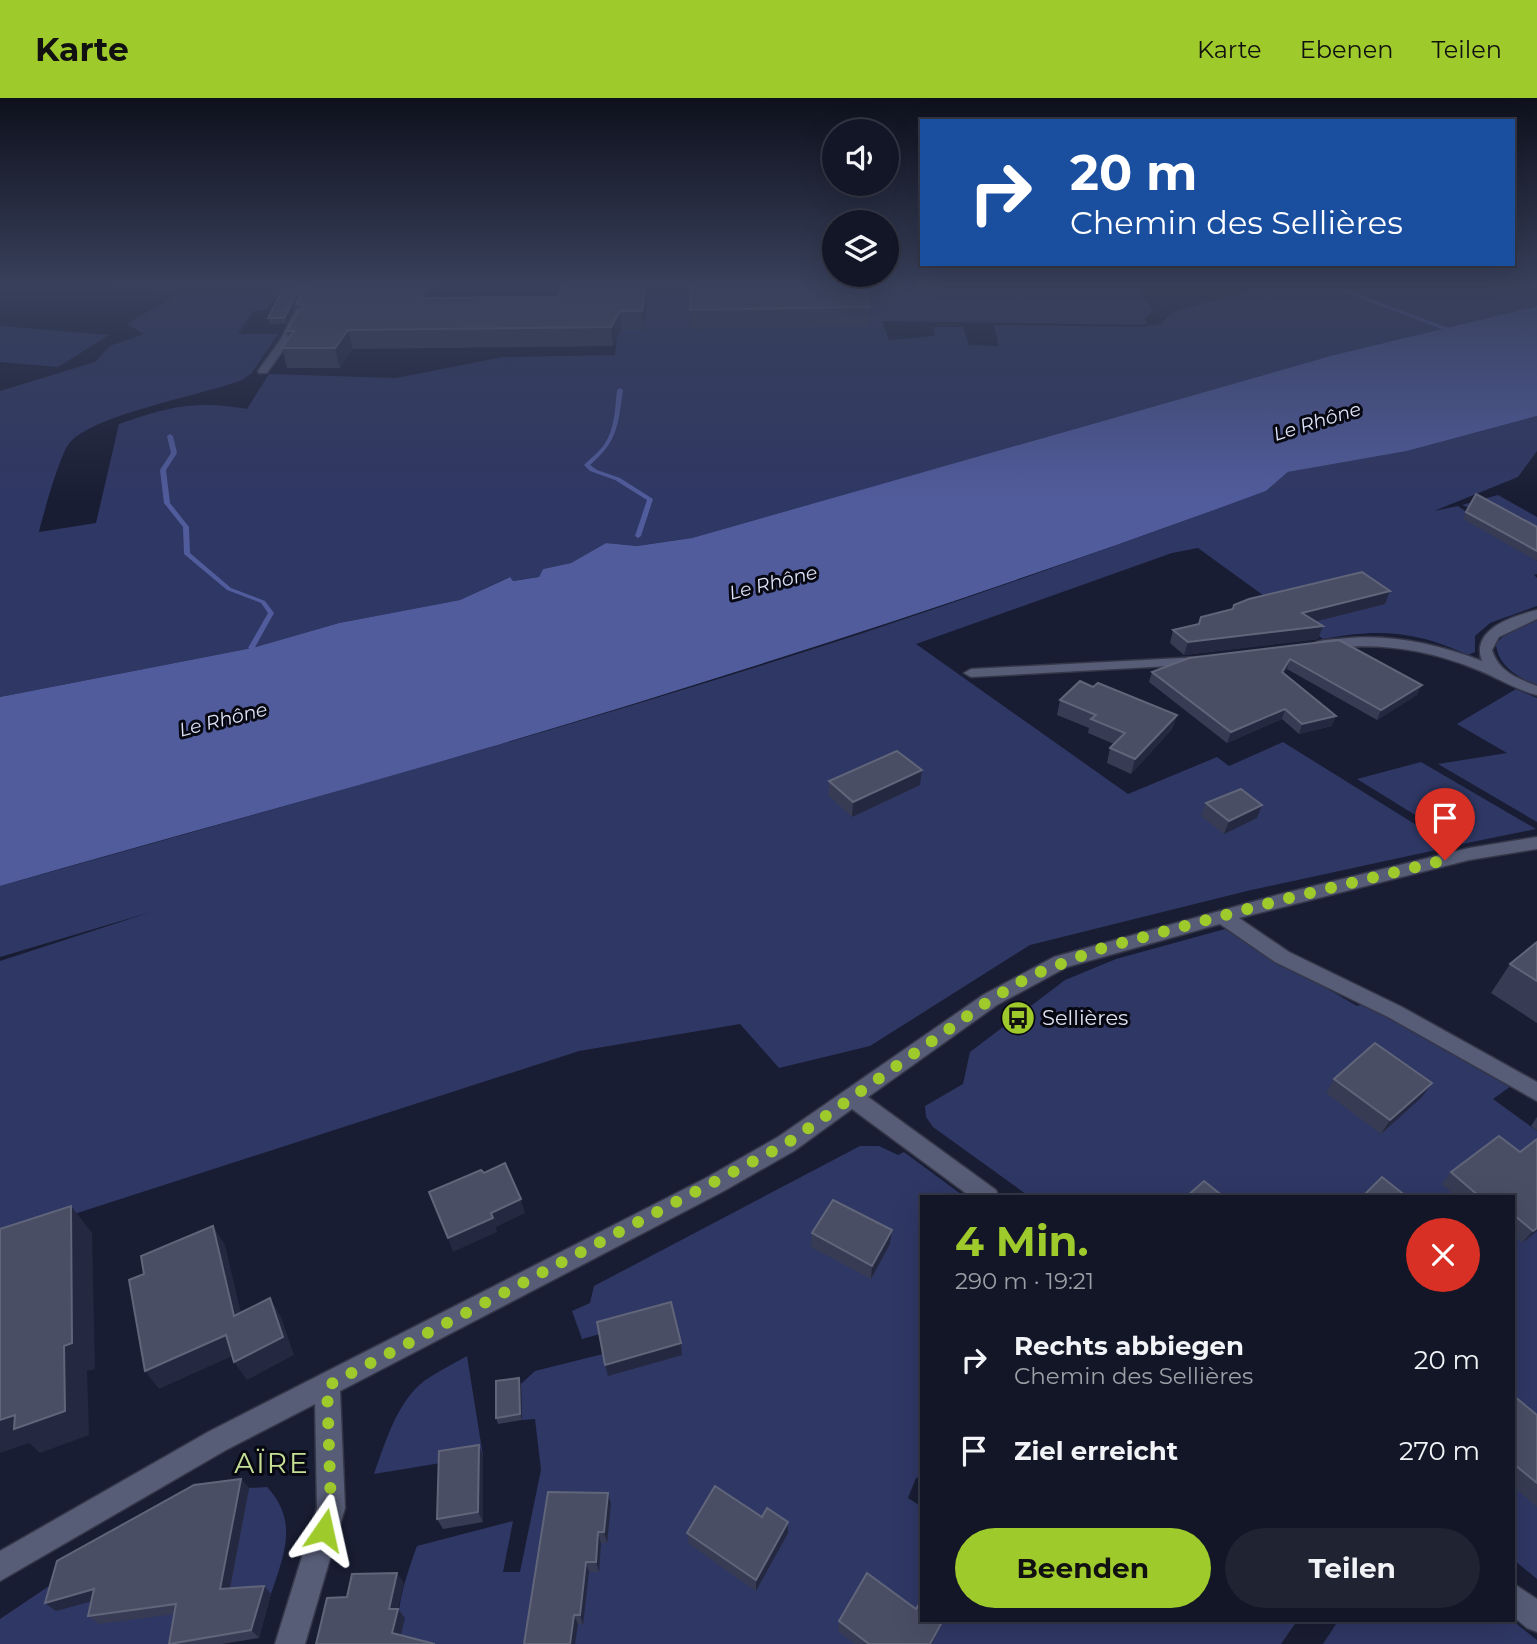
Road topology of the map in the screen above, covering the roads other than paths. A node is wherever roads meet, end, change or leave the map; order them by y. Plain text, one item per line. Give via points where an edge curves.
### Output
1 (272, 357) edge
2 (263, 371) dead end
3 (1537, 614) edge
4 (1309, 646) edge
5 (1213, 660) edge
6 (971, 673) dead end
7 (1498, 673) junction
8 (1537, 691) edge
9 (1537, 843) edge
10 (1222, 916) junction
11 (1537, 1092) edge
12 (852, 1097) junction
13 (985, 1195) edge
14 (327, 1386) junction
15 (0, 1567) edge
16 (1515, 1599) edge
17 (1537, 1618) edge
18 (290, 1644) edge

1 - 2 street
3 - 7 street via 1511,623 1486,641 1488,657
4 - 7 street via 1364,639 1407,641
5 - 6 street
7 - 8 street
9 - 10 street via 1469,854
10 - 11 street via 1282,957 1395,1012
10 - 12 street via 1099,949 1030,976
12 - 13 street
12 - 14 street via 786,1144 726,1178
14 - 15 street via 217,1441
14 - 18 street via 331,1508
16 - 17 street

